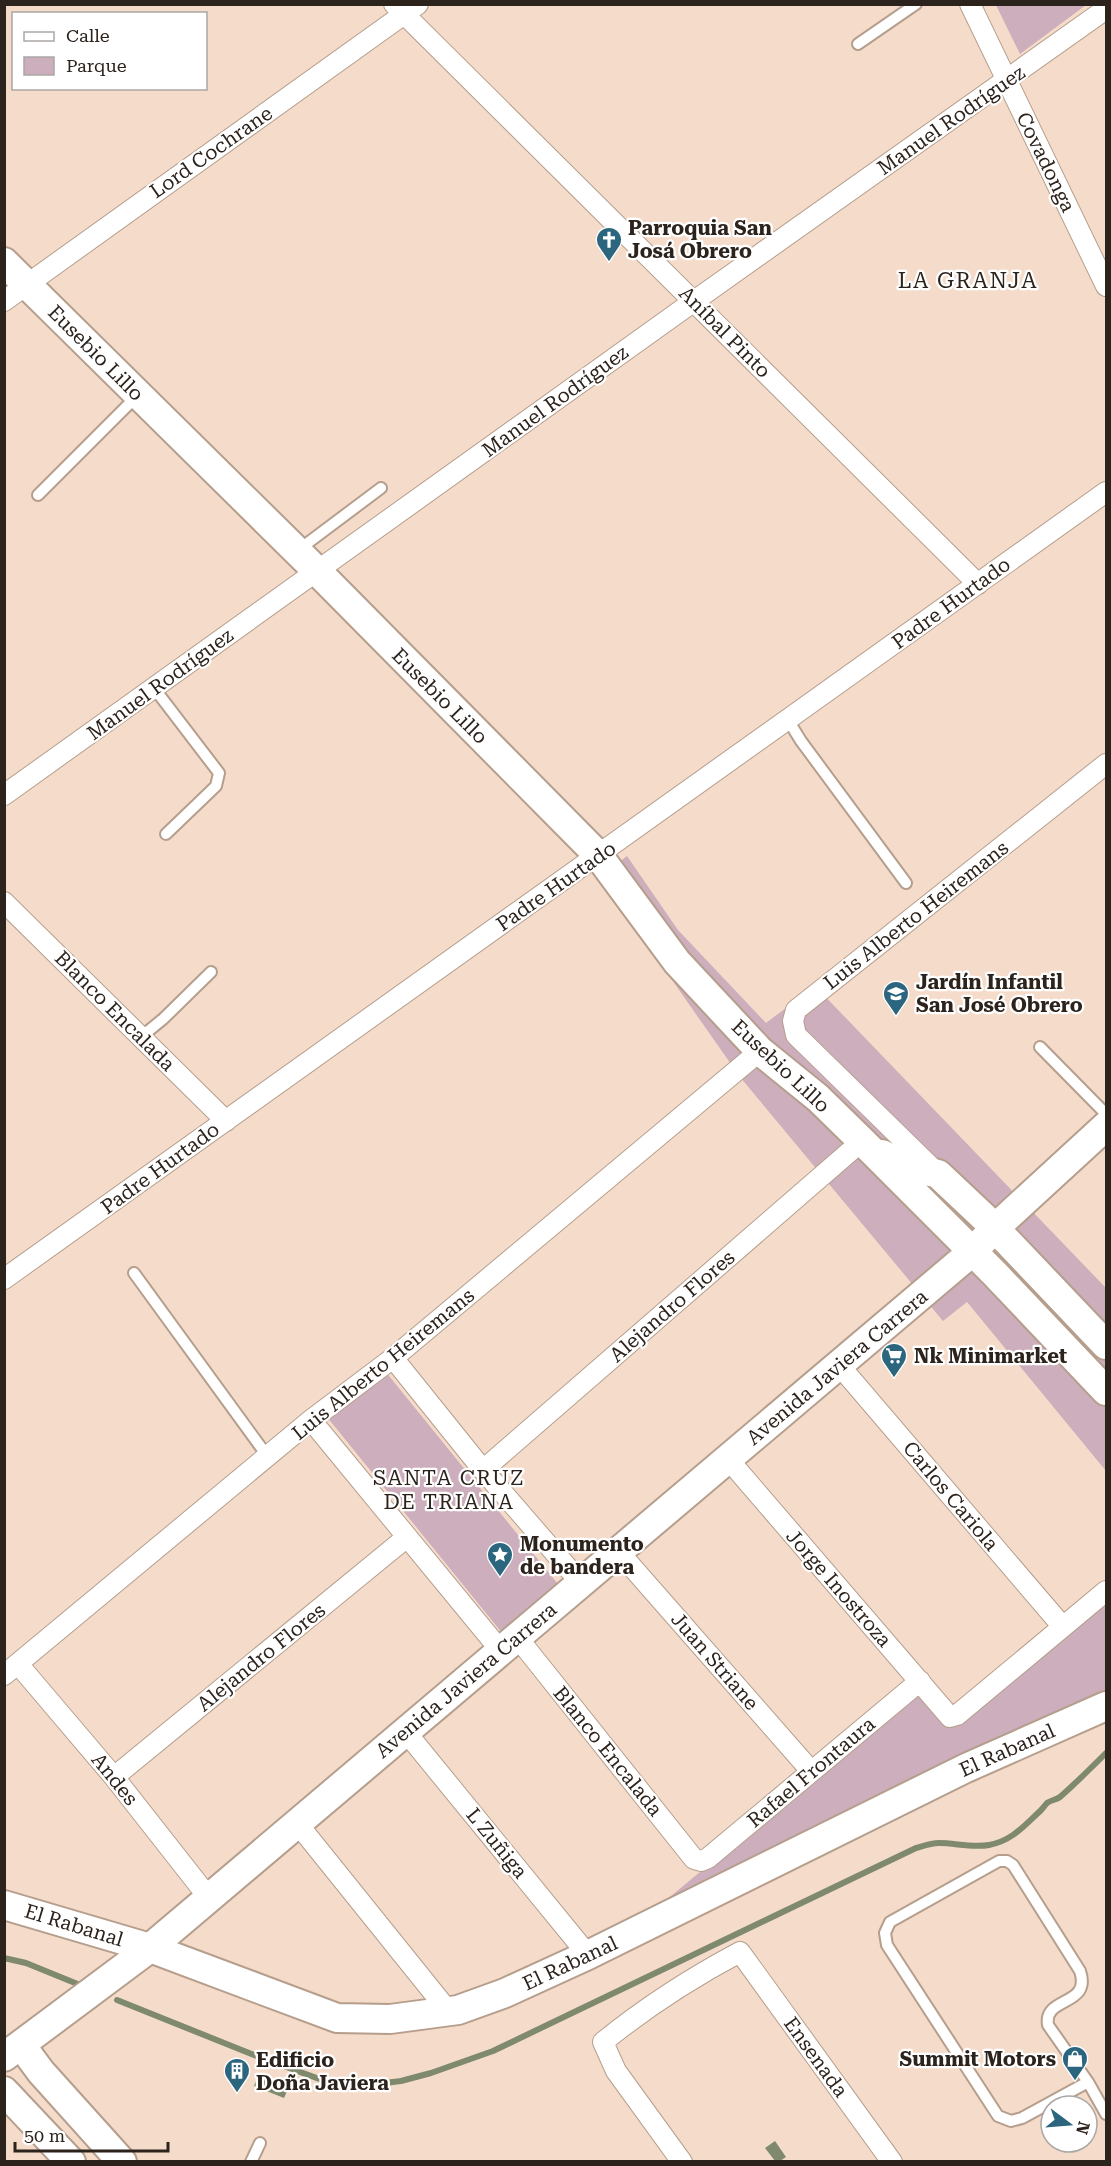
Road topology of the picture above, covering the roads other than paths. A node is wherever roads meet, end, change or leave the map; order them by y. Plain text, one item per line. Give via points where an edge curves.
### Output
1 (916, 4) edge
2 (970, 4) edge
3 (405, 8) edge
4 (1107, 9) edge
5 (858, 44) dead end
6 (1006, 81) junction
7 (4, 262) edge
8 (1107, 286) edge
9 (15, 292) edge
10 (694, 301) junction
11 (138, 395) junction
12 (381, 488) dead end
13 (1107, 492) edge
14 (38, 495) dead end
15 (297, 551) junction
16 (317, 572) junction
17 (978, 584) junction
18 (154, 688) junction
19 (788, 720) junction
20 (1107, 764) edge
21 (4, 795) edge
22 (166, 834) dead end
23 (598, 855) junction
24 (906, 883) dead end
25 (4, 902) edge
26 (211, 972) dead end
27 (141, 1037) junction
28 (1040, 1047) dead end
29 (760, 1051) junction
30 (842, 1080) junction
31 (818, 1098) junction
32 (1107, 1114) edge
33 (226, 1121) junction
34 (1107, 1126) edge
35 (862, 1141) junction
36 (938, 1173) junction
37 (995, 1228) junction
38 (972, 1252) junction
39 (134, 1273) dead end
40 (4, 1279) edge
41 (1106, 1344) edge
42 (393, 1358) junction
43 (839, 1365) junction
44 (1107, 1391) edge
45 (311, 1420) junction
46 (268, 1457) junction
47 (728, 1459) junction
48 (483, 1470) junction
49 (408, 1537) junction
50 (618, 1551) junction
51 (581, 1583) junction
52 (1107, 1591) edge
53 (1063, 1628) junction
54 (509, 1644) junction
55 (11, 1669) edge
56 (920, 1681) junction
57 (1107, 1706) edge
58 (405, 1731) junction
59 (811, 1771) junction
60 (114, 1777) junction
61 (297, 1823) junction
62 (701, 1861) joint
63 (209, 1898) junction
64 (4, 1905) edge
65 (150, 1948) junction
66 (588, 1955) junction
67 (449, 2012) junction
68 (13, 2051) edge
69 (1088, 2082) junction
70 (4, 2091) edge
71 (1107, 2114) edge
72 (260, 2143) dead end
73 (70, 2162) edge
74 (122, 2162) edge
75 (251, 2162) edge
76 (682, 2162) edge
77 (892, 2162) edge

1 - 5 lane
2 - 6 street, Covadonga
3 - 9 street, Lord Cochrane
3 - 10 street, Aníbal Pinto
4 - 6 street, Manuel Rodríguez
6 - 8 street, Covadonga
6 - 10 street, Manuel Rodríguez
7 - 9 street, Eusebio Lillo
9 - 11 street, Eusebio Lillo
10 - 16 street, Manuel Rodríguez
10 - 17 street, Aníbal Pinto
11 - 14 lane
11 - 15 street, Eusebio Lillo
12 - 15 lane
13 - 17 street, Padre Hurtado
15 - 16 street, Eusebio Lillo
16 - 18 street, Manuel Rodríguez
16 - 23 street, Eusebio Lillo
17 - 19 street, Padre Hurtado
18 - 21 street, Manuel Rodríguez
18 - 22 lane via 219,773 216,786
19 - 23 street, Padre Hurtado
19 - 24 lane
20 - 30 street, Luis Alberto Heiremans via 796,1010 796,1035
23 - 29 street, Eusebio Lillo via 677,962
23 - 33 street, Padre Hurtado
25 - 27 street, Blanco Encalada
26 - 27 lane
27 - 33 street, Blanco Encalada
28 - 32 lane
29 - 31 street, Eusebio Lillo
29 - 42 street, Luis Alberto Heiremans
30 - 31 street
30 - 36 street, Eusebio Lillo
31 - 35 street, Eusebio Lillo
33 - 40 street, Padre Hurtado
34 - 37 street, Avenida Javiera Carrera
35 - 36 street, Eusebio Lillo via 906,1166
35 - 38 street, Eusebio Lillo
35 - 48 street, Alejandro Flores
36 - 37 street, Eusebio Lillo
37 - 38 street, Avenida Javiera Carrera
37 - 41 street, Eusebio Lillo
38 - 43 street, Avenida Javiera Carrera
38 - 44 street, Eusebio Lillo
39 - 46 lane
42 - 45 street, Luis Alberto Heiremans
42 - 48 street
43 - 47 street, Avenida Javiera Carrera
43 - 53 street, Carlos Cariola
45 - 46 street, Luis Alberto Heiremans
45 - 49 street, Blanco Encalada
46 - 55 street, Luis Alberto Heiremans
47 - 50 street, Avenida Javiera Carrera
47 - 56 street, Jorge Inostroza
48 - 51 street
49 - 54 street, Blanco Encalada
49 - 60 street, Alejandro Flores
50 - 51 street, Avenida Javiera Carrera
50 - 59 street, Juan Striane
51 - 54 street, Avenida Javiera Carrera
52 - 53 street
53 - 56 street, Jorge Inostroza via 957,1715 950,1717
54 - 58 street, Avenida Javiera Carrera
54 - 62 street, Blanco Encalada via 694,1859
55 - 60 street, Andes
56 - 59 street, Rafael Frontaura
57 - 66 street, El Rabanal via 966,1768
58 - 61 street, Avenida Javiera Carrera
58 - 66 street, L Zuñiga
59 - 62 street, Rafael Frontaura
60 - 63 street, Andes
61 - 63 street, Avenida Javiera Carrera
61 - 67 street
63 - 65 street, Avenida Javiera Carrera
64 - 65 street, El Rabanal
65 - 67 street, El Rabanal via 337,2018 390,2019
65 - 68 street, Avenida Javiera Carrera
66 - 67 street, El Rabanal via 505,1994
68 - 74 street via 37,2068
69 - 69 lane via 1022,2118 1011,2121 998,2116 887,1945 885,1933 890,1922 999,1861 1013,1865 1080,1971 1081,1989 1049,2011 1047,2018
69 - 71 lane
70 - 73 street
72 - 75 lane
76 - 77 street, Ensenada via 616,2071 603,2042 689,1980 740,1952

